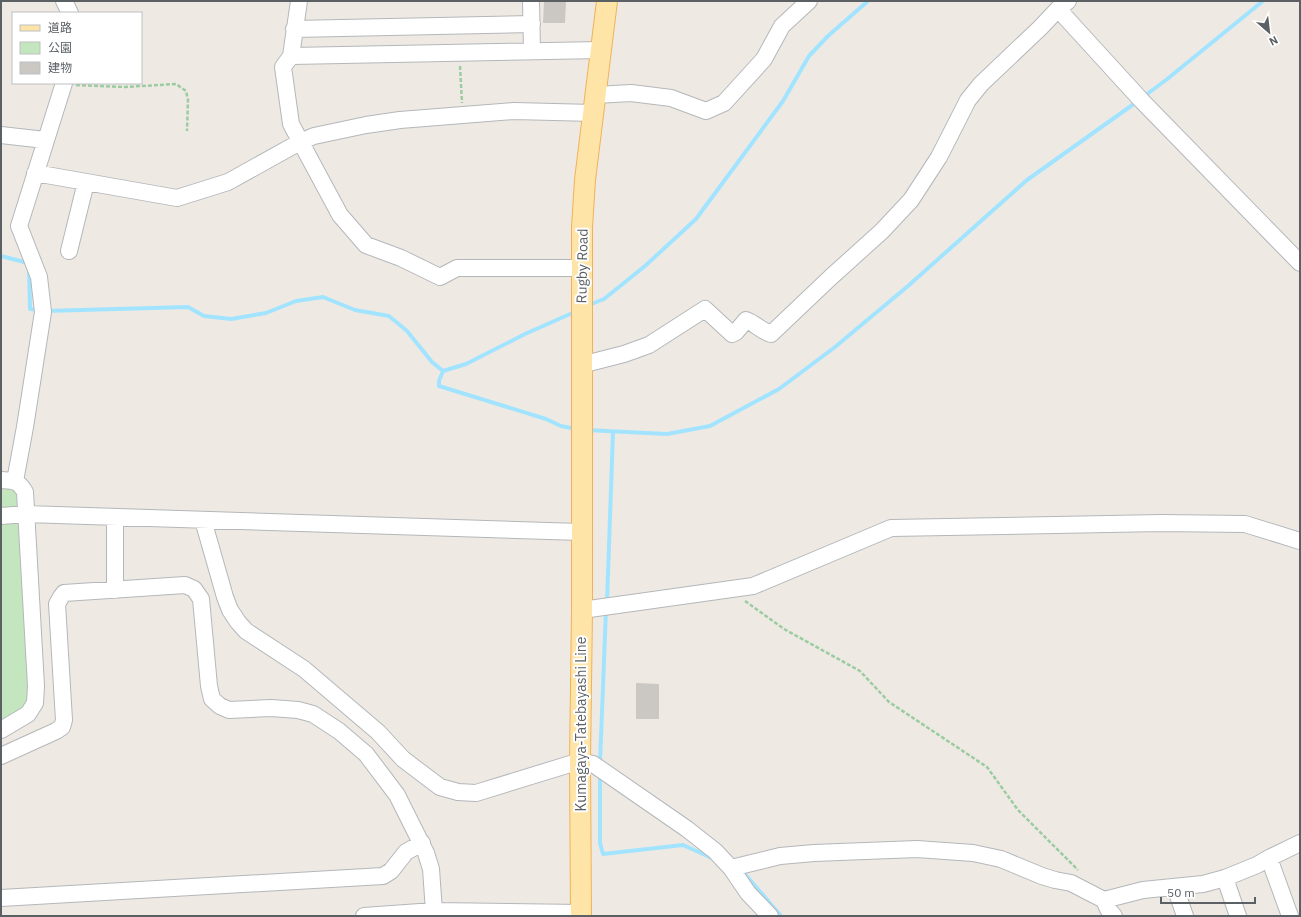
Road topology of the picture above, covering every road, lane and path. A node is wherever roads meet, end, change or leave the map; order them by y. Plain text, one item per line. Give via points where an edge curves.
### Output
1 (64, 1) edge
2 (299, 1) edge
3 (531, 1) edge
4 (606, 1) edge
5 (809, 1) edge
6 (1063, 5) edge
7 (70, 12) edge
8 (532, 24) junction
9 (294, 30) junction
10 (601, 50) junction
11 (532, 51) junction
12 (459, 53) junction
13 (291, 56) junction
14 (63, 84) edge
15 (595, 104) junction
16 (462, 115) junction
17 (187, 131) dead end
18 (1, 135) edge
19 (45, 140) junction
20 (300, 142) junction
21 (35, 174) junction
22 (86, 182) junction
23 (69, 251) dead end
24 (1300, 263) edge
25 (581, 268) junction
26 (581, 365) junction
27 (8, 481) edge
28 (26, 514) junction
29 (1, 516) edge
30 (115, 517) junction
31 (203, 520) junction
32 (582, 532) junction
33 (1300, 541) edge
34 (728, 589) junction
35 (115, 590) junction
36 (590, 608) junction
37 (1, 730) edge
38 (1, 756) edge
39 (580, 761) junction
40 (1300, 843) edge
41 (422, 844) junction
42 (1269, 858) junction
43 (731, 868) junction
44 (1079, 871) dead end
45 (1225, 878) junction
46 (1175, 886) junction
47 (1, 898) edge
48 (1104, 900) junction
49 (434, 911) junction
50 (535, 914) edge
51 (581, 914) edge
52 (364, 916) edge
53 (770, 916) edge
54 (1114, 916) edge
55 (1185, 916) edge
56 (1238, 916) edge
57 (1290, 916) edge

1 - 7 street
2 - 9 street
3 - 8 street
4 - 10 main road, Rugby Road
5 - 15 street via 782,26 764,59 724,103 706,111 671,98 631,93
6 - 24 street via 1142,101
6 - 26 street via 981,84 968,100 939,157 911,200 882,231 771,334 746,320 732,334 705,309 650,345
8 - 9 street
8 - 11 street
9 - 13 street
10 - 11 street
10 - 15 main road, Rugby Road
11 - 12 street
12 - 13 street
12 - 16 path
13 - 20 street via 283,67 291,124
14 - 17 path via 125,87 176,84 186,92 188,100
14 - 19 street
15 - 16 street
15 - 25 main road, Rugby Road via 585,180
16 - 20 street via 366,125 314,136
18 - 19 street
19 - 21 street
20 - 22 street via 228,182 177,198
20 - 25 street via 340,215 366,245 440,277 457,268
21 - 22 street
21 - 27 street via 19,226 40,277 43,312 25,427
22 - 23 street
25 - 26 main road, Rugby Road
26 - 32 main road, Rugby Road
27 - 28 street via 21,485 25,492
28 - 29 street
28 - 30 street
28 - 37 street via 36,656 35,703 28,714
30 - 31 street
30 - 35 street
31 - 32 street
31 - 39 street via 225,597 238,622 246,631 304,669 378,732 403,759 440,787 476,793
32 - 36 main road, Kumagaya-Tatebayashi Line
33 - 34 street via 1245,524 891,528 753,586
34 - 36 street
34 - 44 path via 784,629 860,671 889,702 987,766 1018,810
35 - 38 street via 64,593 60,597 57,604 64,720 62,727
35 - 41 street via 185,585 194,589 201,599 212,699 229,710 271,708 303,711 314,714 339,731 366,754 384,776 397,795
36 - 39 main road, Kumagaya-Tatebayashi Line
39 - 43 street via 593,764 687,829 715,851
39 - 51 main road, Kumagaya-Tatebayashi Line
40 - 42 street
41 - 47 street via 406,852 383,876
41 - 49 street via 431,869
42 - 45 street
42 - 57 street
43 - 48 street via 780,856 814,853 917,849 973,853 1001,859 1055,880 1070,883
43 - 53 street via 748,893
45 - 46 street via 1203,884
45 - 56 street
46 - 48 street via 1143,890
46 - 55 street
48 - 54 street
49 - 50 street
49 - 52 street
50 - 51 street

